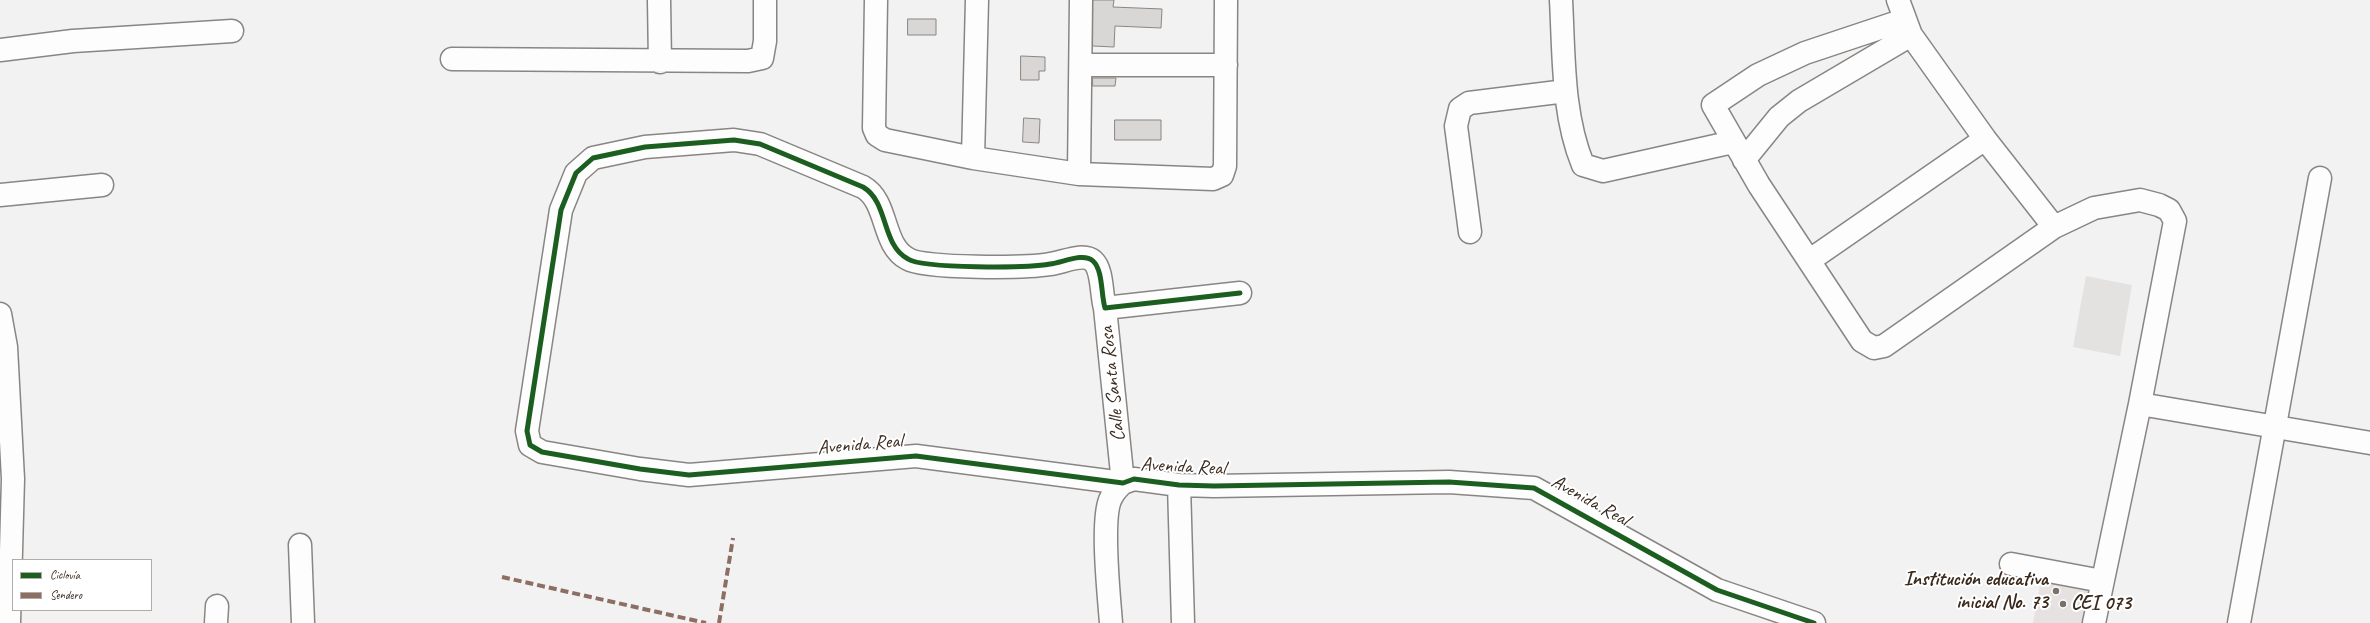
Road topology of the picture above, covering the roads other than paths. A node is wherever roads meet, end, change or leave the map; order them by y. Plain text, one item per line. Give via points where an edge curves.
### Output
1 (659, 0) edge
2 (765, 0) edge
3 (876, 0) edge
4 (977, 0) edge
5 (1081, 0) edge
6 (1226, 0) edge
7 (1561, 0) edge
8 (1904, 18) edge
9 (232, 31) dead end
10 (0, 50) edge
11 (452, 59) dead end
12 (660, 62) junction
13 (1081, 65) junction
14 (1226, 65) junction
15 (1566, 91) junction
16 (1985, 139) junction
17 (1739, 151) junction
18 (973, 158) junction
19 (1079, 174) junction
20 (2320, 178) dead end
21 (102, 185) dead end
22 (0, 195) edge
23 (2054, 227) junction
24 (1470, 232) dead end
25 (1810, 260) junction
26 (1240, 293) dead end
27 (1105, 308) junction
28 (0, 314) edge
29 (2140, 404) junction
30 (529, 417) joint
31 (2274, 427) junction
32 (2370, 443) edge
33 (6, 480) edge
34 (1123, 483) junction
35 (1179, 485) junction
36 (300, 546) dead end
37 (2011, 564) dead end
38 (2102, 581) junction
39 (9, 623) edge
40 (302, 623) edge
41 (1111, 623) edge
42 (1183, 623) edge
43 (1814, 623) edge
44 (2094, 623) edge
45 (2238, 623) edge

1 - 12 street
2 - 12 street via 765,40 762,58 748,61
3 - 18 street via 873,74 874,128 877,135 885,140
4 - 18 street
5 - 13 street
6 - 14 street
7 - 15 street
8 - 16 street
8 - 17 street via 1779,116
8 - 17 street via 1805,53 1758,75 1713,105
9 - 10 street via 73,41
11 - 12 street
13 - 14 street
13 - 19 street
14 - 19 street via 1225,166 1222,175 1213,179
15 - 17 street via 1576,148 1583,165 1603,171
15 - 24 street via 1469,104 1460,109 1456,126
16 - 23 street
16 - 25 street
17 - 25 street
18 - 19 street
20 - 31 street
21 - 22 street
23 - 25 street via 1884,346 1874,348 1862,341
23 - 29 street via 2094,208 2140,200 2159,204 2169,210 2175,221
26 - 27 street
27 - 30 street, Calle Santa Rosa via 1098,268 1093,261 1083,257 1049,265 989,267 908,260 895,247 879,204 871,192 760,144 734,140 645,147 593,158 576,173 561,210
27 - 34 street, Calle Santa Rosa
28 - 33 street via 6,347
29 - 31 street
29 - 38 street
30 - 34 street, Avenida Real via 527,431 530,445 542,452 689,475 916,456
31 - 32 street
31 - 45 street
33 - 39 street
34 - 35 street, Avenida Real via 1134,479
34 - 41 street via 1114,491 1109,502 1106,532
35 - 42 street
35 - 43 street, Avenida Real via 1448,482 1534,488 1716,590
36 - 40 street
37 - 38 street
38 - 44 street

